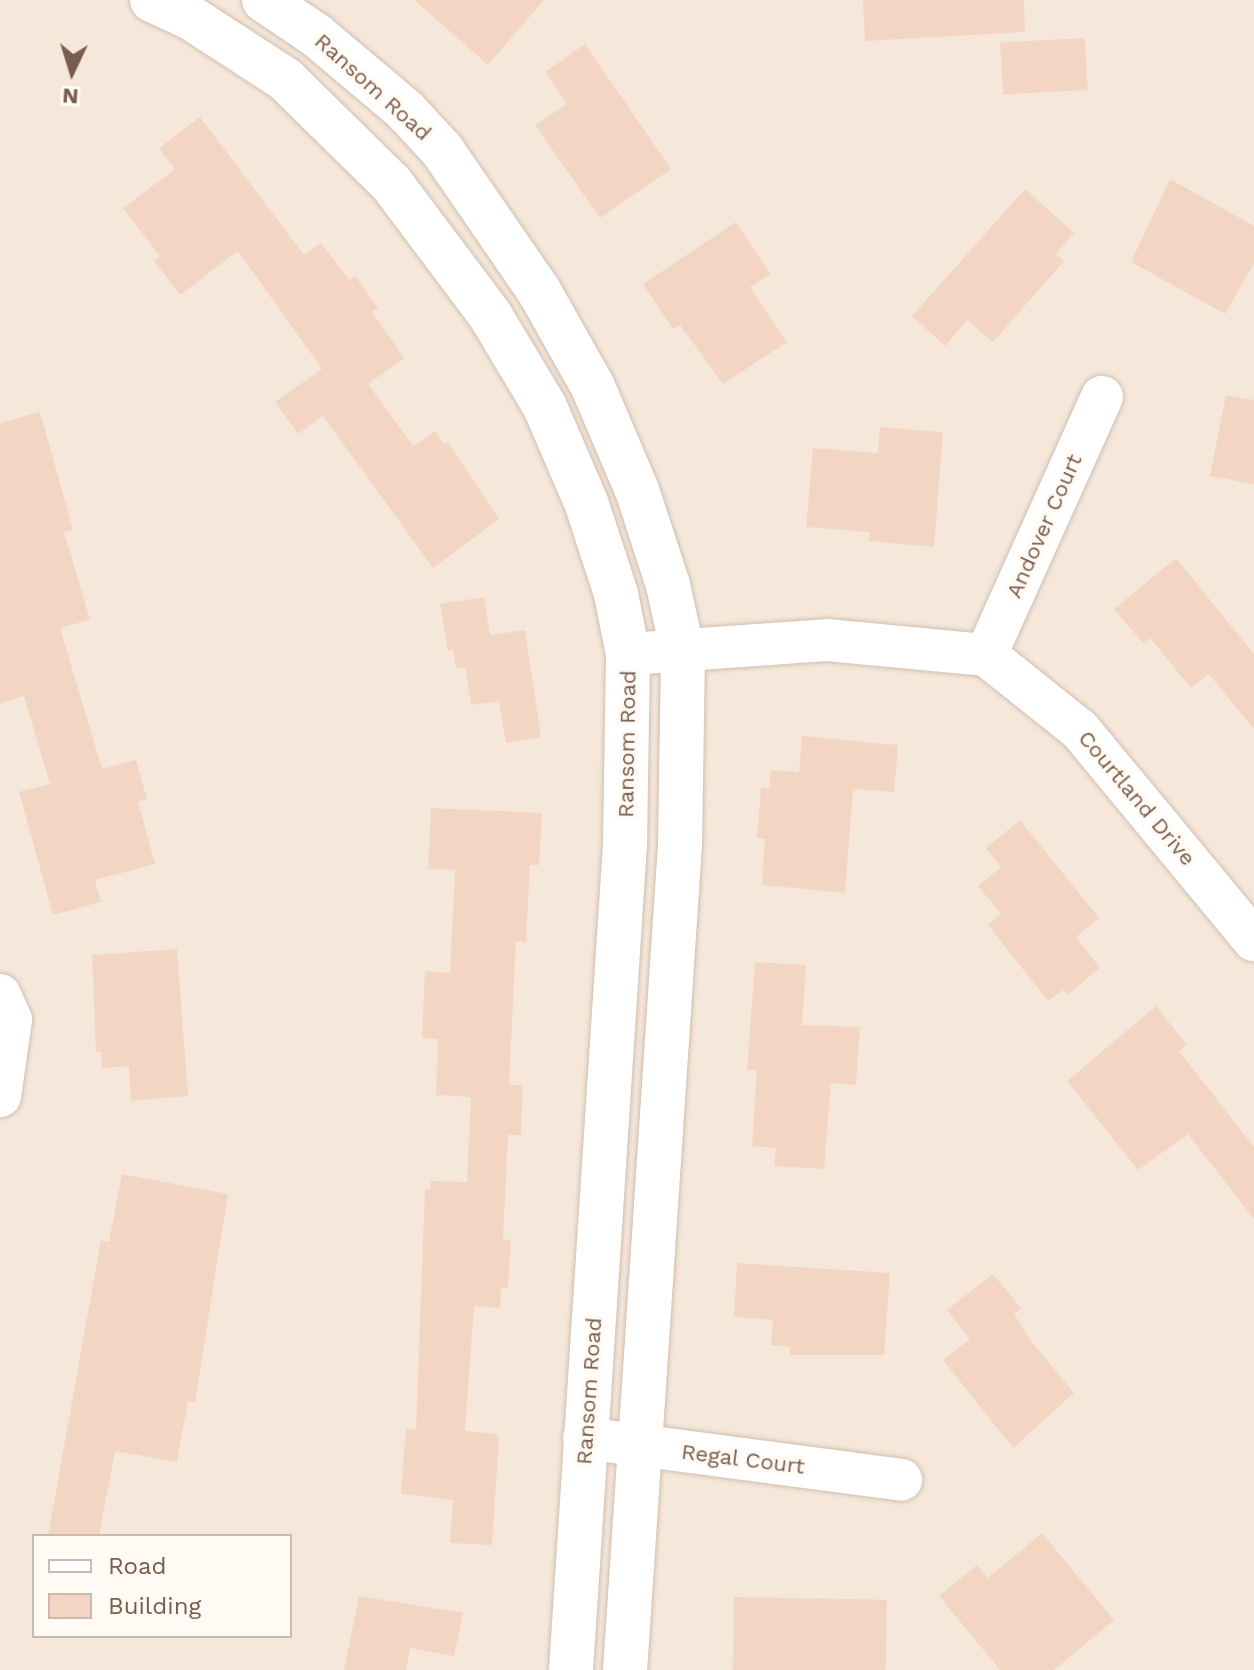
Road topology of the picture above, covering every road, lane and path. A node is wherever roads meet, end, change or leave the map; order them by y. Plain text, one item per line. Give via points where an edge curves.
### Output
1 (152, 0) edge
2 (264, 0) edge
3 (1102, 397) dead end
4 (628, 654) junction
5 (683, 654) junction
6 (986, 655) junction
7 (1254, 940) edge
8 (0, 995) edge
9 (0, 1096) edge
10 (584, 1438) junction
11 (637, 1445) junction
12 (901, 1480) dead end
13 (571, 1670) edge
14 (625, 1670) edge

1 - 4 street, Ransom Road via 191,18 285,79 350,139 391,183 490,315 545,407 586,502
2 - 5 street, Ransom Road via 316,35 405,110 442,150 539,291 593,387 637,490
3 - 6 street, Andover Court
4 - 5 street
4 - 10 street, Ransom Road via 625,844
5 - 6 street via 827,640
5 - 11 street, Ransom Road via 680,845
6 - 7 street, Courtland Drive via 1080,730
8 - 9 street via 11,1020
10 - 11 street, Regal Court
10 - 13 street, Ransom Road
11 - 12 street, Regal Court
11 - 14 street, Ransom Road

